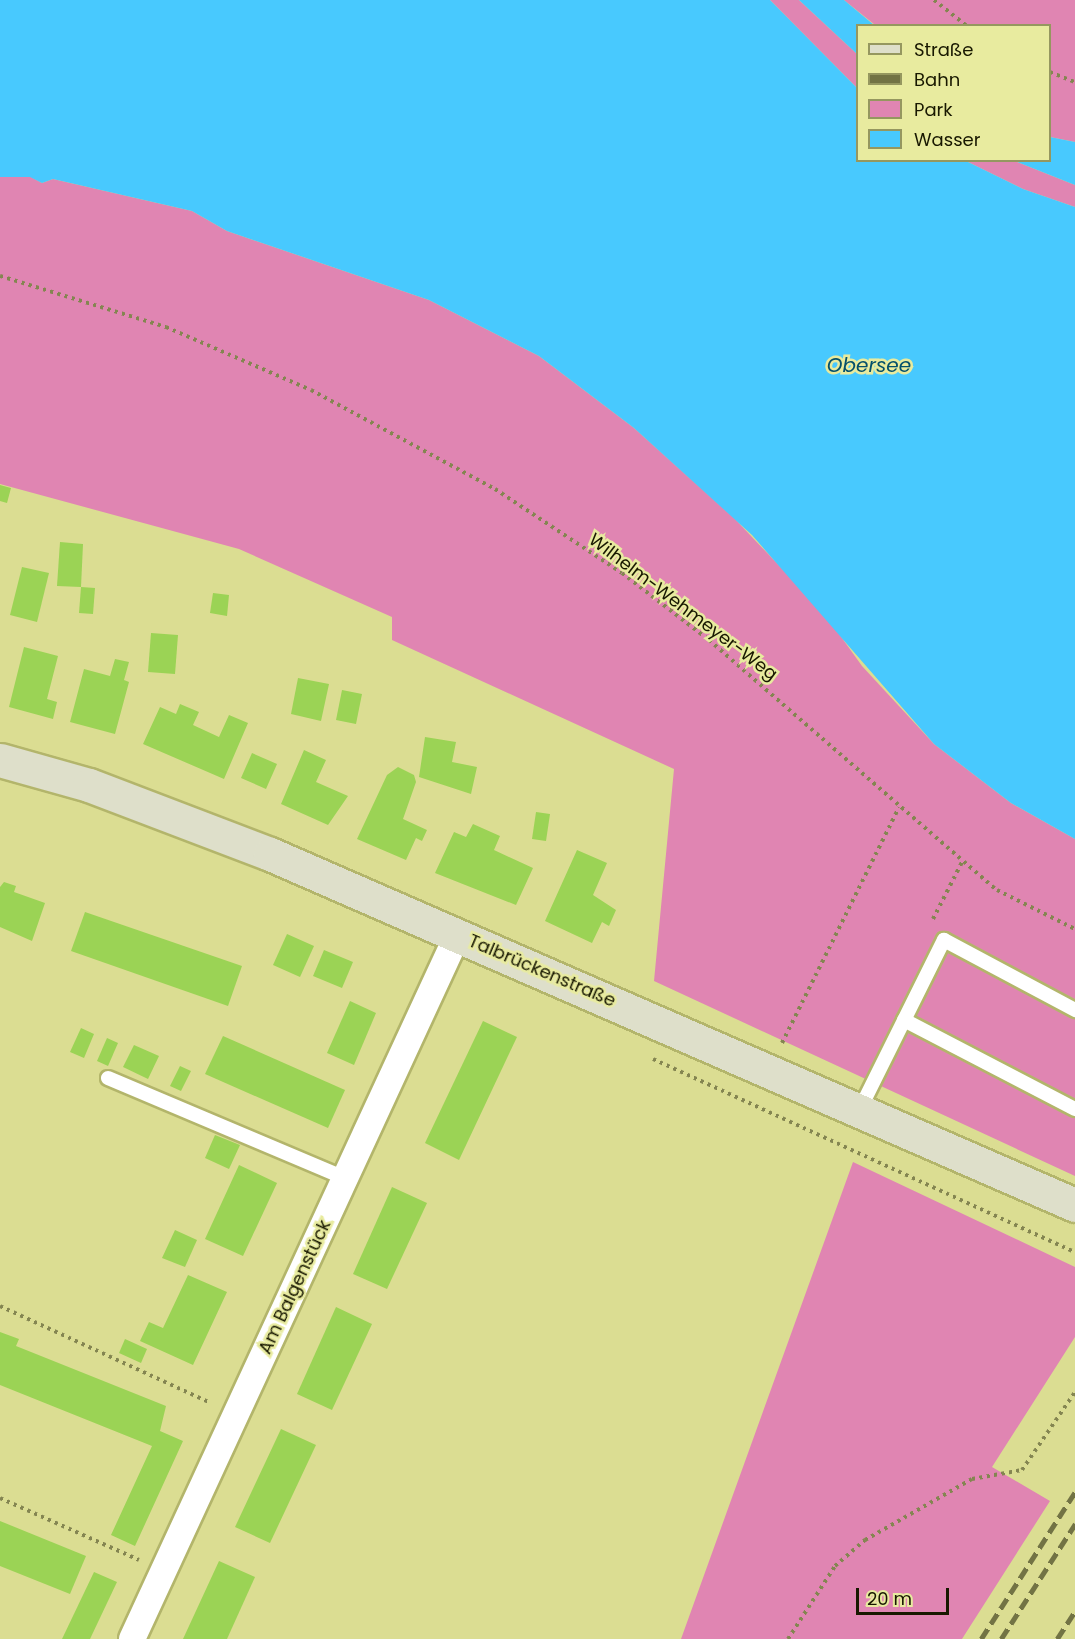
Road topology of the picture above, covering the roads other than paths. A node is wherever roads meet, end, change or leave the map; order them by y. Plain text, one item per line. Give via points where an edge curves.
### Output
1 (0, 760) edge
2 (457, 936) junction
3 (1075, 1010) edge
4 (904, 1020) junction
5 (108, 1078) dead end
6 (860, 1109) junction
7 (1075, 1109) edge
8 (345, 1178) junction
9 (1075, 1205) edge
10 (132, 1639) edge

1 - 2 main road, Talbrückenstraße via 89,785 270,854
2 - 6 main road, Talbrückenstraße
2 - 8 street, Am Balgenstück
3 - 4 lane via 944,940
4 - 6 lane
4 - 7 lane
5 - 8 lane
6 - 9 main road, Talbrückenstraße
8 - 10 street, Am Balgenstück

